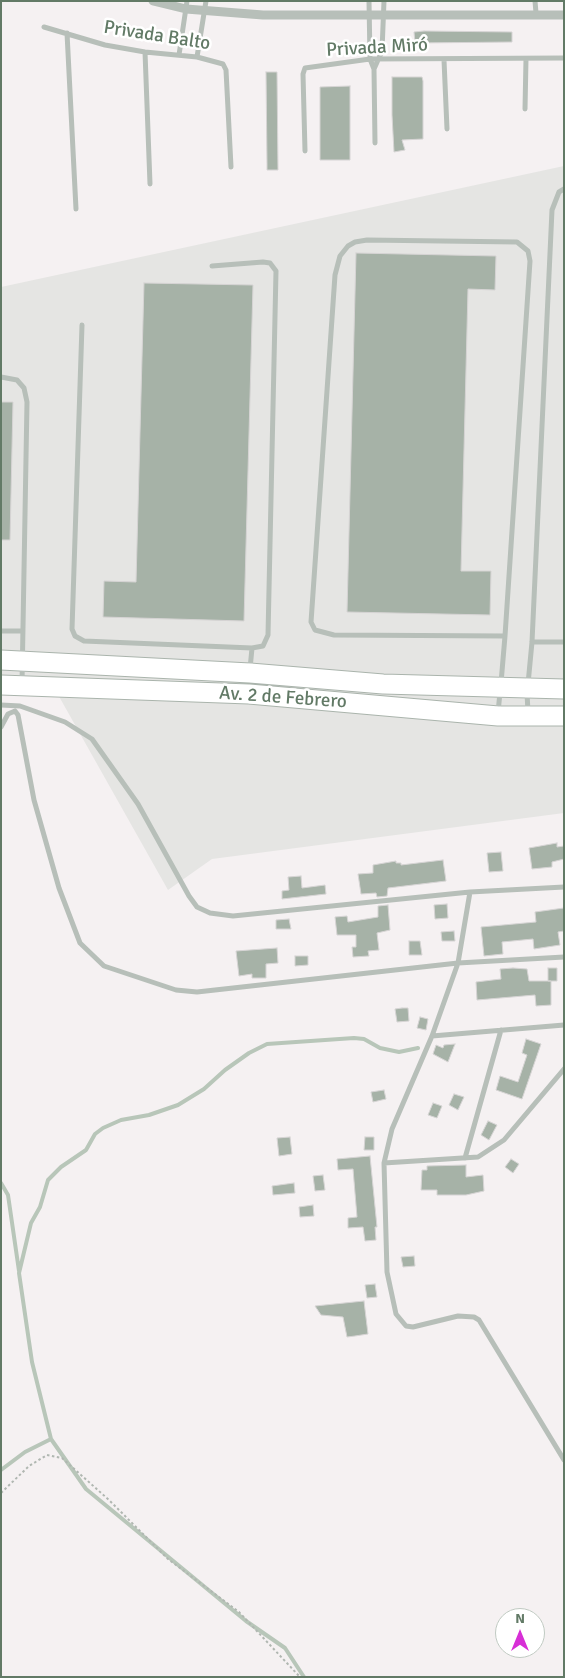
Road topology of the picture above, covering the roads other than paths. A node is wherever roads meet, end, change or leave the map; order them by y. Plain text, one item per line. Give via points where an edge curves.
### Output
1 (153, 1) edge
2 (369, 1) edge
3 (384, 1) edge
4 (535, 1) edge
5 (187, 5) edge
6 (206, 6) edge
7 (536, 13) junction
8 (564, 15) edge
9 (369, 16) junction
10 (384, 16) junction
11 (44, 27) dead end
12 (67, 33) junction
13 (145, 52) junction
14 (179, 55) junction
15 (197, 57) junction
16 (564, 58) edge
17 (370, 59) junction
18 (380, 59) junction
19 (526, 59) junction
20 (444, 60) junction
21 (374, 69) junction
22 (525, 109) dead end
23 (446, 128) dead end
24 (375, 143) dead end
25 (306, 151) dead end
26 (230, 167) dead end
27 (150, 184) dead end
28 (564, 189) edge
29 (76, 209) dead end
30 (212, 266) dead end
31 (82, 326) dead end
32 (1, 377) edge
33 (1, 631) edge
34 (23, 631) junction
35 (505, 636) junction
36 (532, 642) junction
37 (564, 642) edge
38 (252, 648) junction
39 (1, 660) edge
40 (21, 661) junction
41 (249, 684) junction
42 (1, 685) edge
43 (22, 686) junction
44 (500, 687) junction
45 (527, 687) junction
46 (564, 690) edge
47 (1, 705) edge
48 (528, 715) junction
49 (498, 716) junction
50 (564, 716) edge
51 (1, 728) edge
52 (564, 887) edge
53 (470, 892) junction
54 (564, 957) edge
55 (458, 963) junction
56 (564, 1025) edge
57 (501, 1030) junction
58 (432, 1036) junction
59 (564, 1069) edge
60 (465, 1158) junction
61 (384, 1163) junction
62 (564, 1460) edge

1 - 5 street
2 - 9 street
3 - 10 street
4 - 7 street
5 - 6 street
5 - 14 street
6 - 9 street via 263,15
6 - 15 street
7 - 8 street
7 - 10 street
9 - 10 street
9 - 17 street
10 - 18 street
11 - 12 street, Privada Balto
12 - 13 street, Privada Balto via 105,45
12 - 29 street
13 - 14 street, Privada Balto
13 - 27 street
14 - 15 street, Privada Balto
15 - 26 street, Privada Balto via 217,61 226,70
16 - 19 street, Privada Miró
17 - 18 street, Privada Miró
17 - 21 street
17 - 25 street, Privada Miró via 308,67 303,71
18 - 20 street, Privada Miró
18 - 21 street
19 - 20 street, Privada Miró
19 - 22 street
20 - 23 street, Privada Miró
21 - 24 street, Privada Miró
28 - 36 street via 559,192 552,210
30 - 38 street via 263,262 270,263 276,271 268,635 263,646
31 - 38 street via 72,629 75,636 84,641
32 - 34 street via 17,380 24,388 27,402
33 - 34 street
34 - 40 street
35 - 35 street via 530,261 528,251 517,242 356,242 340,256 335,275 311,622 315,630 334,635
35 - 44 street
36 - 37 street
36 - 45 street
38 - 41 street
39 - 40 main road, Av. 2 de Febrero
40 - 41 main road, Av. 2 de Febrero
40 - 43 street
41 - 43 main road, Av. 2 de Febrero
41 - 44 main road, Av. 2 de Febrero
41 - 49 main road, Av. 2 de Febrero
42 - 43 main road, Av. 2 de Febrero
44 - 45 main road, Av. 2 de Febrero
44 - 49 street
45 - 46 main road, Av. 2 de Febrero
45 - 48 street
47 - 53 street via 20,706 65,722 92,739 138,804 189,896 197,907 210,913 233,916
48 - 49 main road, Av. 2 de Febrero
48 - 50 main road, Av. 2 de Febrero
51 - 55 street via 8,714 15,711 34,800 60,888 80,943 104,966 176,990 197,992
52 - 53 street
53 - 55 street
54 - 55 street
55 - 58 street
56 - 57 street
57 - 58 street
57 - 60 street
58 - 61 street via 392,1129
59 - 60 street via 504,1140 478,1157
60 - 61 street
61 - 62 street via 387,1272 396,1314 406,1326 413,1327 458,1316 479,1320

